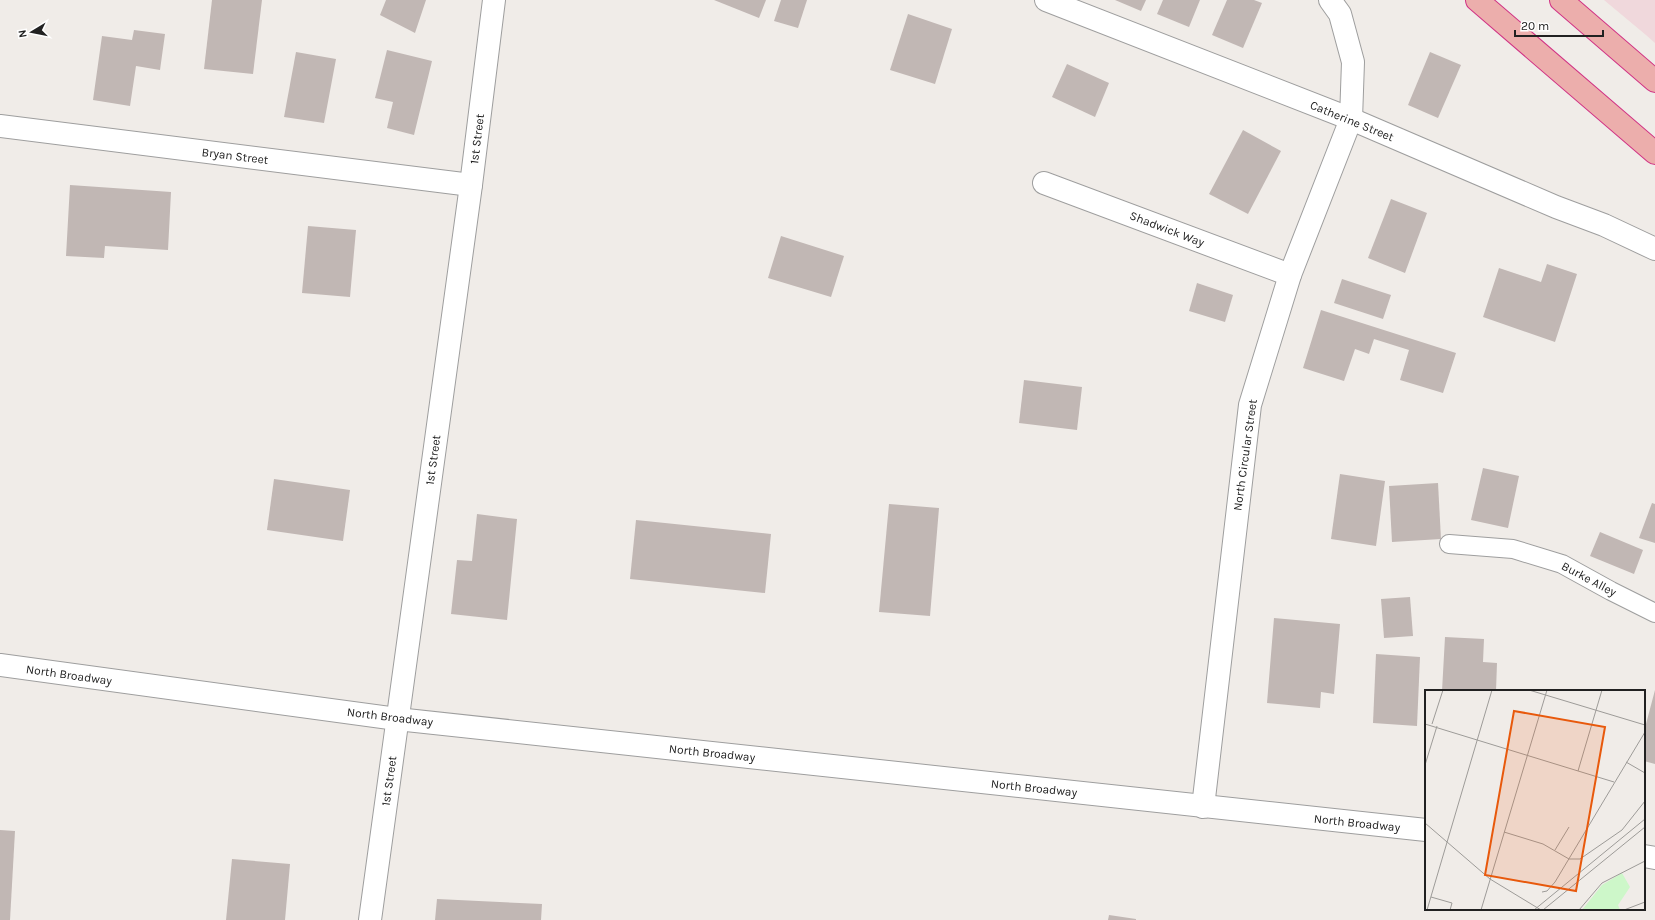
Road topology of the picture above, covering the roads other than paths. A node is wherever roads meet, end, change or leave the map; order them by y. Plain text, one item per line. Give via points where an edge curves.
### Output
1 (494, 0) edge
2 (1046, 0) edge
3 (1330, 0) edge
4 (1478, 0) edge
5 (1561, 0) edge
6 (1655, 81) edge
7 (1351, 119) junction
8 (0, 126) edge
9 (1655, 152) edge
10 (1044, 182) dead end
11 (471, 185) junction
12 (1655, 249) edge
13 (1290, 275) junction
14 (1449, 544) dead end
15 (1655, 613) edge
16 (0, 665) edge
17 (397, 719) junction
18 (1203, 807) junction
19 (1425, 830) edge
20 (1645, 856) edge
21 (1655, 858) edge
22 (370, 920) edge

1 - 11 street, 1st Street
2 - 7 street, Catherine Street
3 - 7 street, North Circular Street via 1340,14 1353,62
4 - 9 highway
5 - 6 highway
7 - 12 street, Catherine Street
7 - 13 street, North Circular Street
8 - 11 street, Bryan Street
10 - 13 street, Shadwick Way
11 - 17 street, 1st Street
13 - 18 street, North Circular Street via 1250,405
14 - 15 lane, Burke Alley via 1513,549 1562,564
16 - 17 street, North Broadway
17 - 18 street, North Broadway
17 - 22 street, 1st Street
18 - 19 street, North Broadway
20 - 21 street

